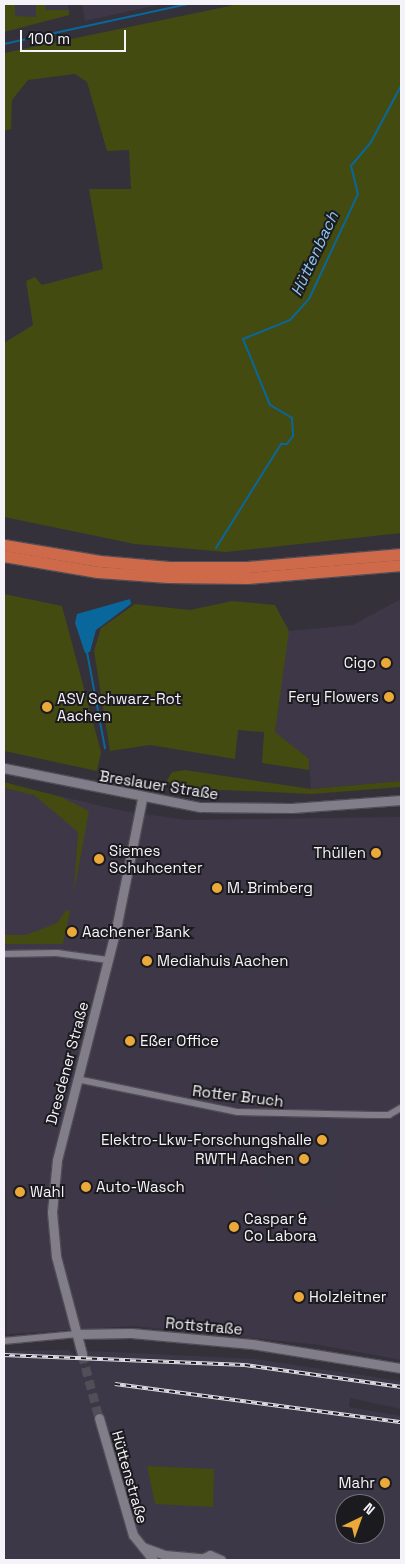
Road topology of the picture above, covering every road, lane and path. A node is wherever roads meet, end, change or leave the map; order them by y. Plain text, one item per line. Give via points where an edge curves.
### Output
1 (4, 545) edge
2 (401, 554) edge
3 (4, 556) edge
4 (401, 565) edge
5 (4, 768) edge
6 (142, 799) junction
7 (401, 800) edge
8 (4, 954) edge
9 (108, 960) junction
10 (77, 1079) junction
11 (400, 1111) edge
12 (77, 1334) junction
13 (4, 1341) edge
14 (82, 1354) tunnel mouth
15 (401, 1368) edge
16 (99, 1418) tunnel mouth
17 (138, 1543) junction
18 (200, 1559) edge
19 (153, 1560) edge
20 (221, 1560) edge

1 - 2 highway via 100,561 168,567 247,567
3 - 4 highway via 98,572 168,577 246,578
5 - 6 street, Breslauer Straße
6 - 7 street, Breslauer Straße via 234,809
6 - 9 street, Dresdener Straße
8 - 9 street via 57,953
9 - 10 street, Dresdener Straße
10 - 11 street, Rotter Bruch via 238,1112 372,1116
10 - 12 street, Dresdener Straße via 57,1160 52,1212 56,1256
12 - 13 street, Rottstraße
12 - 14 street
12 - 15 street, Rottstraße via 131,1333 252,1344
16 - 17 street, Hüttenstraße
17 - 18 street, Hüttenstraße via 155,1553
17 - 19 street, Hüttenstraße
18 - 20 street, Hüttenstraße via 210,1554

